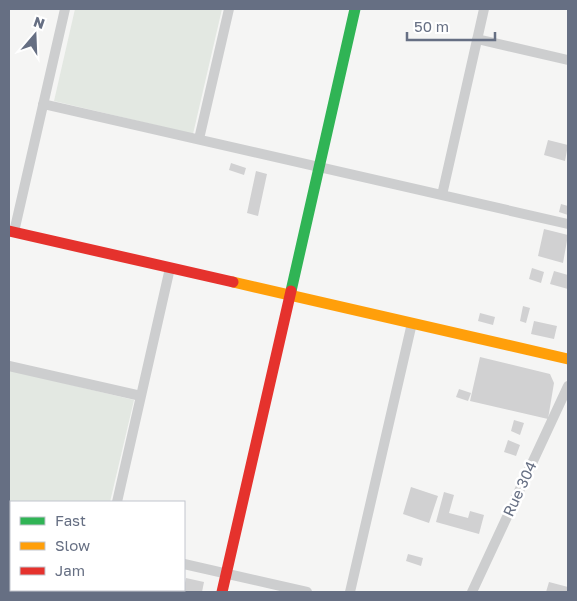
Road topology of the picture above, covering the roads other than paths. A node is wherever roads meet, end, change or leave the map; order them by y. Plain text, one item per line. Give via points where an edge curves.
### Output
1 (65, 9) edge
2 (229, 9) edge
3 (356, 9) edge
4 (484, 9) edge
5 (477, 39) junction
6 (568, 60) edge
7 (43, 104) junction
8 (199, 139) junction
9 (319, 167) junction
10 (442, 194) junction
11 (568, 224) edge
12 (12, 231) edge
13 (170, 268) junction
14 (290, 295) junction
15 (412, 323) junction
16 (568, 359) edge
17 (9, 366) edge
18 (568, 386) edge
19 (141, 396) junction
20 (117, 501) edge
21 (185, 564) edge
22 (226, 574) junction
23 (222, 592) edge
24 (307, 592) edge
25 (350, 592) edge
26 (472, 592) edge

1 - 7 street
2 - 8 street
3 - 9 street
4 - 5 street
5 - 6 street
5 - 10 street
7 - 8 street
7 - 12 street
8 - 9 street
9 - 10 street
9 - 14 street
10 - 11 street
12 - 13 street
13 - 14 street
13 - 19 street
14 - 15 street
14 - 22 street
15 - 16 street
15 - 25 street
17 - 19 street
18 - 26 street, Rue 304
19 - 20 street
21 - 22 street
22 - 23 street
22 - 24 street

